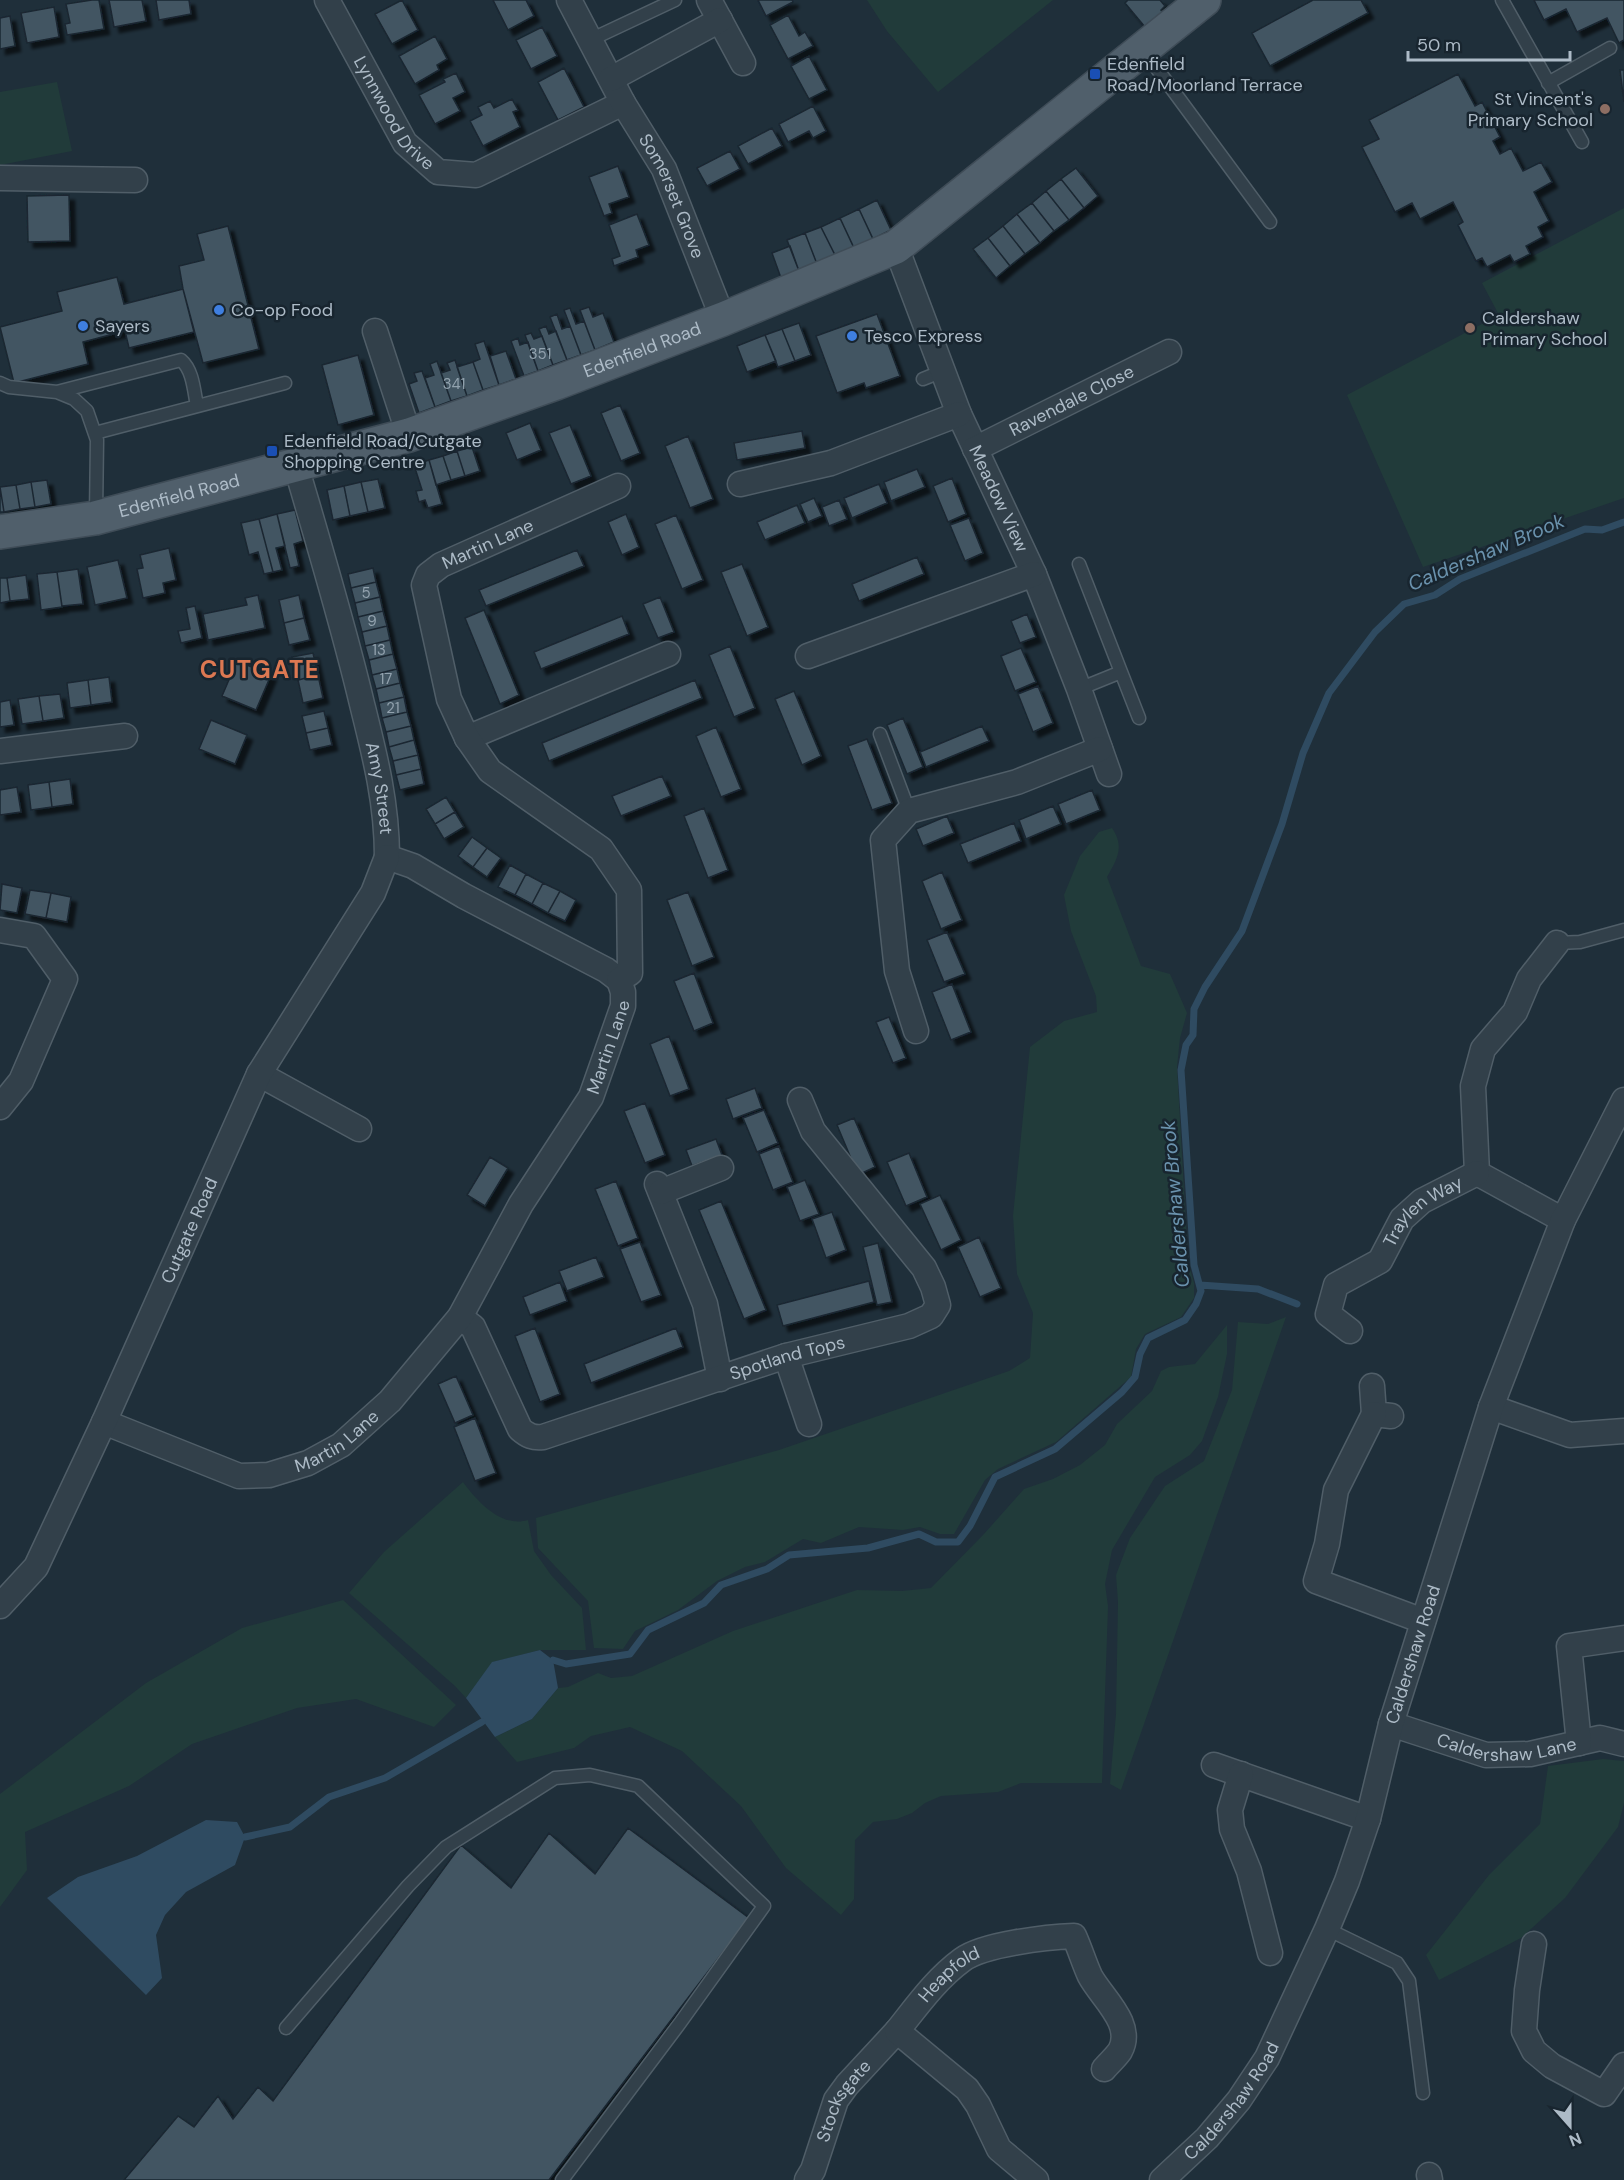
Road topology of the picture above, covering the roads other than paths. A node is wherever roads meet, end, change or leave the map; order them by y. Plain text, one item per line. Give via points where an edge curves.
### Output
1 (327, 0) edge
2 (569, 0) edge
3 (675, 0) edge
4 (1204, 0) edge
5 (1502, 0) edge
6 (714, 10) edge
7 (590, 40) junction
8 (1610, 48) dead end
9 (1138, 53) junction
10 (743, 63) dead end
11 (611, 79) junction
12 (1548, 83) junction
13 (624, 104) junction
14 (1582, 142) dead end
15 (0, 178) edge
16 (135, 180) dead end
17 (1270, 222) dead end
18 (896, 247) junction
19 (723, 319) junction
20 (375, 331) dead end
21 (1169, 352) dead end
22 (0, 382) edge
23 (285, 383) dead end
24 (57, 392) junction
25 (198, 406) junction
26 (959, 414) junction
27 (95, 433) junction
28 (409, 435) junction
29 (975, 449) junction
30 (296, 466) junction
31 (740, 484) dead end
32 (618, 486) dead end
33 (95, 518) junction
34 (0, 532) edge
35 (1079, 564) dead end
36 (1034, 574) junction
37 (668, 654) dead end
38 (808, 656) dead end
39 (1121, 672) junction
40 (1079, 689) junction
41 (1139, 718) dead end
42 (880, 734) dead end
43 (125, 736) dead end
44 (467, 738) junction
45 (1100, 749) junction
46 (0, 751) edge
47 (1109, 774) dead end
48 (909, 811) junction
49 (387, 857) junction
50 (0, 930) edge
51 (1624, 930) edge
52 (1557, 943) joint
53 (619, 980) junction
54 (916, 1031) dead end
55 (258, 1074) junction
56 (800, 1100) dead end
57 (1624, 1102) edge
58 (0, 1107) edge
59 (359, 1129) dead end
60 (721, 1168) dead end
61 (1477, 1173) junction
62 (1563, 1220) junction
63 (460, 1317) junction
64 (1350, 1331) dead end
65 (786, 1356) junction
66 (720, 1379) junction
67 (1372, 1386) dead end
68 (1491, 1407) junction
69 (104, 1422) junction
70 (809, 1424) dead end
71 (1624, 1431) edge
72 (0, 1606) edge
73 (1423, 1621) junction
74 (1624, 1638) edge
75 (1391, 1724) junction
76 (1579, 1743) junction
77 (1624, 1744) edge
78 (1214, 1765) dead end
79 (1240, 1774) junction
80 (1368, 1819) junction
81 (1327, 1929) junction
82 (1534, 1944) dead end
83 (1270, 1953) dead end
84 (286, 2028) dead end
85 (897, 2031) junction
86 (1624, 2065) edge
87 (1104, 2069) dead end
88 (1423, 2093) dead end
89 (561, 2180) edge
90 (807, 2180) edge
91 (1036, 2180) edge
92 (1162, 2180) edge

1 - 13 street, Lynnwood Drive via 405,143 438,172 476,175
2 - 7 street, Somerset Grove
3 - 7 lane
4 - 9 main road, Edenfield Road
5 - 12 lane
6 - 10 street
6 - 11 street
7 - 11 street, Somerset Grove
8 - 12 lane
9 - 17 lane via 1155,66
9 - 18 main road, Edenfield Road
11 - 13 street, Somerset Grove
12 - 14 lane
13 - 19 street, Somerset Grove via 664,169
15 - 16 street
18 - 19 main road, Edenfield Road
18 - 26 street, Meadow View via 933,375
19 - 28 main road, Edenfield Road
20 - 28 street
21 - 29 street, Ravendale Close
22 - 24 lane via 9,387
23 - 25 lane
24 - 25 lane via 181,360 189,372
24 - 27 lane via 74,399 87,411
25 - 27 lane
26 - 29 street, Meadow View
26 - 31 street via 831,463
27 - 33 lane
28 - 30 main road, Edenfield Road
29 - 36 street, Meadow View
30 - 33 main road, Edenfield Road
30 - 49 street, Amy Street via 350,653 381,783
32 - 44 street, Martin Lane via 441,565 428,575 424,585 449,699
33 - 34 main road, Edenfield Road
35 - 39 lane
36 - 38 street
36 - 40 street, Meadow View
37 - 44 street
39 - 40 lane
39 - 41 lane
40 - 45 street, Meadow View
42 - 48 lane
43 - 46 street
44 - 53 street, Martin Lane via 490,771 601,849 629,890 630,973
45 - 47 street, Meadow View
45 - 48 street via 1017,782
48 - 54 street via 883,840 897,971
49 - 53 street, Amy Street via 413,866
49 - 55 street, Cutgate Road via 373,892
50 - 58 street via 34,936 65,979 21,1081
51 - 52 lane via 1581,942
52 - 61 street via 1529,979 1515,1012 1483,1049 1473,1086
53 - 63 street, Martin Lane via 623,1006 591,1097 521,1204
55 - 59 street
55 - 69 street, Cutgate Road
56 - 65 street, Spotland Tops via 813,1131 924,1268 938,1305 931,1316 909,1326
57 - 62 street, Caldershaw Road
60 - 66 street via 659,1188 705,1304
61 - 62 street
61 - 64 street, Traylen Way via 1422,1201 1402,1219 1380,1261 1336,1285 1328,1314
62 - 68 street, Caldershaw Road
63 - 66 street, Spotland Tops via 473,1327 520,1429 534,1438
63 - 69 street, Martin Lane via 390,1401 341,1445 308,1463 269,1475 239,1476
65 - 66 street, Spotland Tops
65 - 70 street
67 - 73 street via 1383,1415 1336,1490 1327,1544 1313,1588
68 - 71 street via 1569,1435
68 - 73 street, Caldershaw Road
69 - 72 street, Cutgate Road via 36,1567
73 - 75 street, Caldershaw Road
74 - 76 street via 1567,1636
75 - 76 street, Caldershaw Lane via 1486,1755 1530,1754
75 - 80 street, Caldershaw Road
76 - 77 street, Caldershaw Lane via 1600,1738
78 - 79 street
79 - 80 street
79 - 83 street via 1230,1810 1232,1829 1272,1921
80 - 81 street, Caldershaw Road
81 - 88 lane via 1397,1963 1409,1981
81 - 92 street, Caldershaw Road via 1267,2058 1207,2138
82 - 86 street via 1520,1974 1524,2031 1534,2050 1600,2104
84 - 89 lane via 446,1847 555,1778 590,1775 638,1786 764,1906
85 - 87 street, Heapfold via 935,1984 964,1958 1000,1946 1078,1930 1090,1975 1114,2009 1132,2045 1119,2052
85 - 90 street, Stocksgate via 836,2100
85 - 91 street via 967,2089 999,2149

